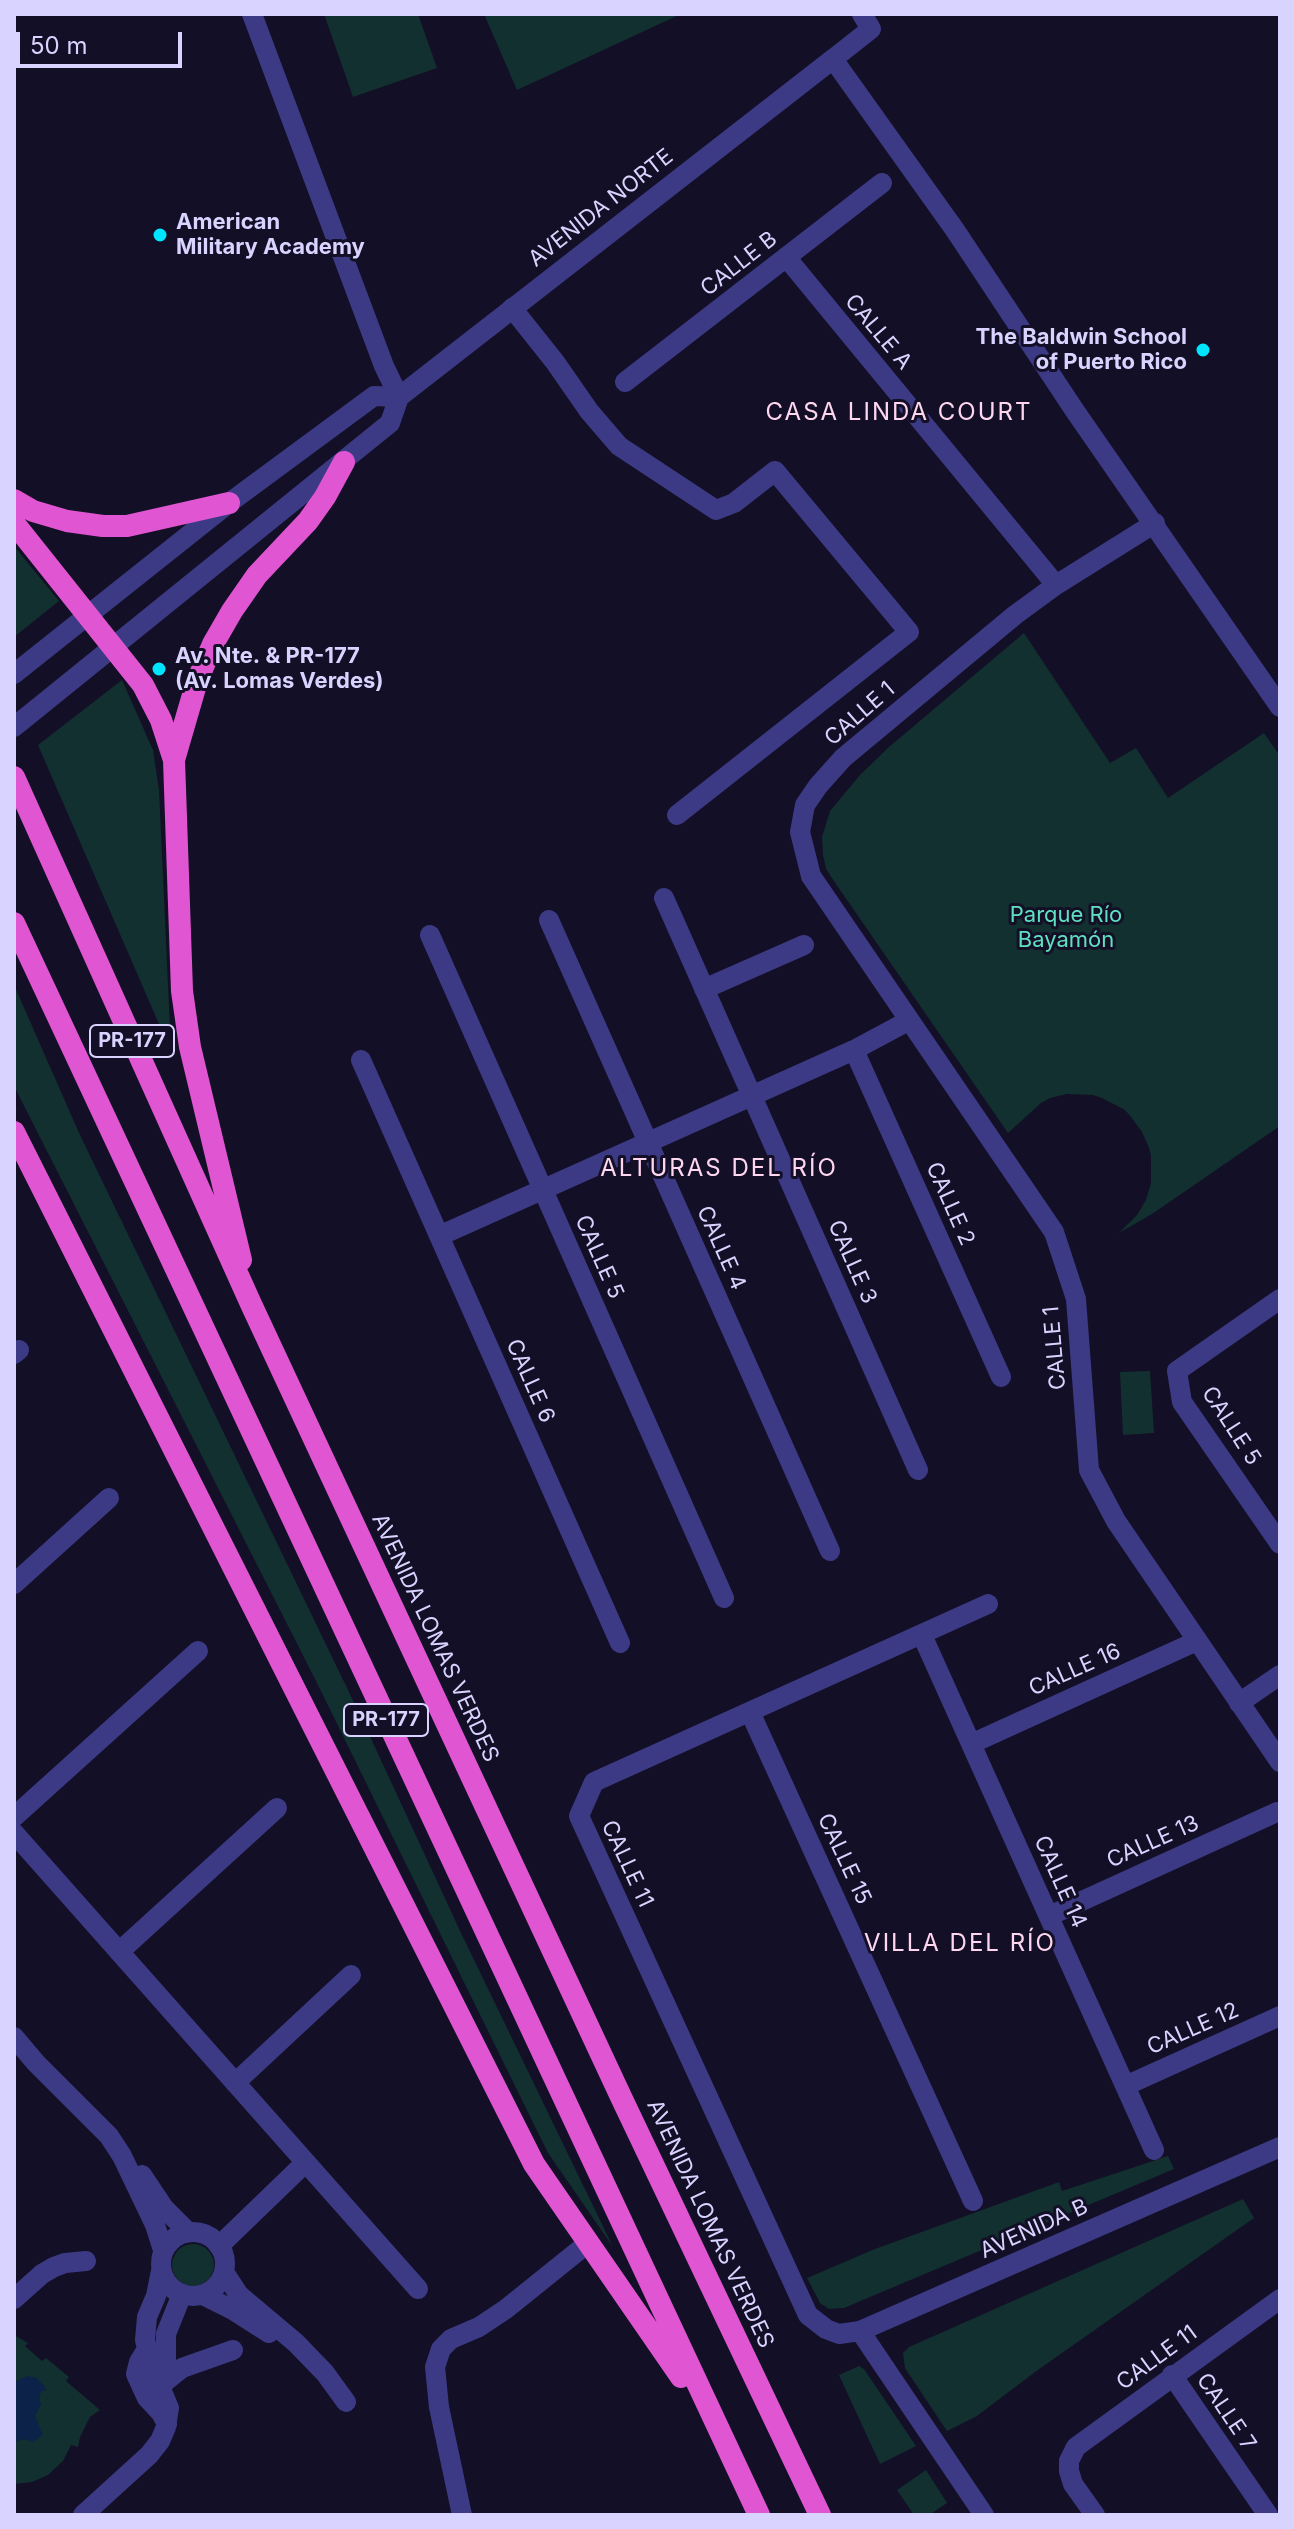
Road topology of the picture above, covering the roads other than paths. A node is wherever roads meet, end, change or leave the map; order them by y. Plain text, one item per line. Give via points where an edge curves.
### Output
1 (252, 14) edge
2 (862, 14) edge
3 (833, 59) junction
4 (882, 183) dead end
5 (786, 257) junction
6 (512, 308) junction
7 (625, 382) dead end
8 (399, 397) junction
9 (344, 462) junction
10 (14, 500) edge
11 (229, 503) junction
12 (14, 523) edge
13 (1155, 523) junction
14 (1056, 585) junction
15 (87, 617) junction
16 (114, 648) junction
17 (14, 674) edge
18 (1280, 707) edge
19 (14, 727) edge
20 (174, 760) junction
21 (14, 777) edge
22 (677, 815) dead end
23 (664, 898) dead end
24 (549, 920) dead end
25 (14, 923) edge
26 (430, 935) dead end
27 (804, 945) dead end
28 (704, 989) junction
29 (908, 1021) junction
30 (854, 1050) junction
31 (361, 1060) dead end
32 (751, 1096) junction
33 (14, 1132) edge
34 (647, 1143) junction
35 (544, 1190) junction
36 (439, 1236) junction
37 (1280, 1299) edge
38 (251, 1304) junction
39 (1001, 1377) dead end
40 (918, 1470) dead end
41 (109, 1498) dead end
42 (1280, 1543) edge
43 (830, 1551) dead end
44 (14, 1584) edge
45 (724, 1598) dead end
46 (988, 1604) dead end
47 (922, 1635) junction
48 (1197, 1641) junction
49 (620, 1643) dead end
50 (198, 1651) dead end
51 (1280, 1675) edge
52 (1239, 1703) junction
53 (750, 1712) junction
54 (973, 1743) junction
55 (1280, 1762) edge
56 (277, 1808) dead end
57 (1277, 1812) dead end
58 (14, 1817) edge
59 (14, 1833) edge
60 (1049, 1916) junction
61 (119, 1952) junction
62 (351, 1975) dead end
63 (1280, 2016) edge
64 (14, 2037) edge
65 (235, 2083) junction
66 (1125, 2086) junction
67 (1280, 2147) edge
68 (1154, 2150) dead end
69 (122, 2156) junction
70 (305, 2163) junction
71 (973, 2201) dead end
72 (188, 2232) junction
73 (588, 2243) junction
74 (219, 2246) junction
75 (163, 2250) junction
76 (86, 2261) dead end
77 (161, 2271) junction
78 (224, 2272) junction
79 (418, 2289) dead end
80 (182, 2294) junction
81 (203, 2295) junction
82 (14, 2299) edge
83 (1280, 2299) edge
84 (860, 2331) junction
85 (296, 2343) junction
86 (147, 2349) junction
87 (233, 2350) dead end
88 (1172, 2375) junction
89 (161, 2385) junction
90 (346, 2402) dead end
91 (167, 2424) junction
92 (725, 2443) junction
93 (83, 2515) edge
94 (462, 2515) edge
95 (759, 2515) edge
96 (820, 2515) edge
97 (984, 2515) edge
98 (1095, 2515) edge
99 (1268, 2515) edge

1 - 8 street
2 - 3 street, AVENIDA NORTE via 871,29
3 - 6 street, AVENIDA NORTE
3 - 13 street
4 - 5 street, CALLE B
5 - 7 street, CALLE B
5 - 14 street, CALLE A
6 - 8 street, AVENIDA NORTE
6 - 22 street via 619,446 716,510 734,503 775,471 909,632
8 - 9 street, AVENIDA NORTE via 390,423
8 - 11 street, AVENIDA NORTE via 374,396
9 - 16 street, AVENIDA NORTE
9 - 20 highway via 308,521 257,575 225,622 197,681
10 - 11 highway via 67,521 115,526
11 - 15 street, AVENIDA NORTE
12 - 15 highway
13 - 14 street, CALLE 1
13 - 18 street
14 - 29 street, CALLE 1 via 843,758 805,805 800,832 811,876
15 - 16 highway
15 - 17 street, AVENIDA NORTE
16 - 19 street, AVENIDA NORTE
16 - 20 highway via 143,685
20 - 38 highway via 182,991
21 - 38 highway, AVENIDA LOMAS VERDES / PR-177
23 - 28 street, CALLE 3
24 - 34 street, CALLE 4
25 - 92 highway, PR-177
26 - 35 street, CALLE 5
27 - 28 street
28 - 32 street, CALLE 3
29 - 30 street
29 - 48 street, CALLE 1 via 1054,1232 1076,1299 1089,1470 1116,1521
30 - 32 street
30 - 39 street, CALLE 2
31 - 36 street, CALLE 6
32 - 34 street
32 - 40 street, CALLE 3
33 - 73 highway via 534,2164
34 - 35 street
34 - 43 street, CALLE 4
35 - 36 street
35 - 45 street, CALLE 5
36 - 49 street, CALLE 6
37 - 42 street, CALLE 5 via 1177,1371 1182,1402
38 - 96 highway, AVENIDA LOMAS VERDES / PR-177
41 - 44 street
46 - 47 street, CALLE 11
47 - 53 street, CALLE 11
47 - 54 street, CALLE 14
48 - 52 street
48 - 54 street, CALLE 16
50 - 58 street
51 - 52 street
52 - 55 street
53 - 71 street, CALLE 15
53 - 84 street, CALLE 11 via 594,1782 579,1816 808,2315 839,2334
54 - 60 street, CALLE 14
56 - 61 street
57 - 60 street, CALLE 13
59 - 61 street
60 - 66 street, CALLE 14
61 - 65 street
62 - 65 street
63 - 66 street, CALLE 12
64 - 69 street
65 - 70 street
66 - 68 street, CALLE 14
67 - 84 street, AVENIDA B
69 - 72 street
69 - 75 street
70 - 74 street
70 - 79 street
72 - 74 street via 208,2235
72 - 75 street
73 - 92 highway
73 - 94 street via 506,2309 441,2349 435,2367 439,2407
74 - 78 street
75 - 77 street
76 - 82 street via 54,2267
77 - 80 street via 172,2289
77 - 86 street via 147,2317
78 - 81 street
78 - 85 street via 239,2295
80 - 81 street
80 - 89 street via 166,2334
81 - 85 street via 277,2338
83 - 88 street, CALLE 11
84 - 97 street
85 - 90 street
86 - 89 street
86 - 91 street via 136,2374
87 - 89 street via 182,2368
88 - 98 street, CALLE 11 via 1076,2447 1069,2471
88 - 99 street, CALLE 7
89 - 91 street via 169,2408
91 - 93 street via 149,2455
92 - 95 highway, PR-177

